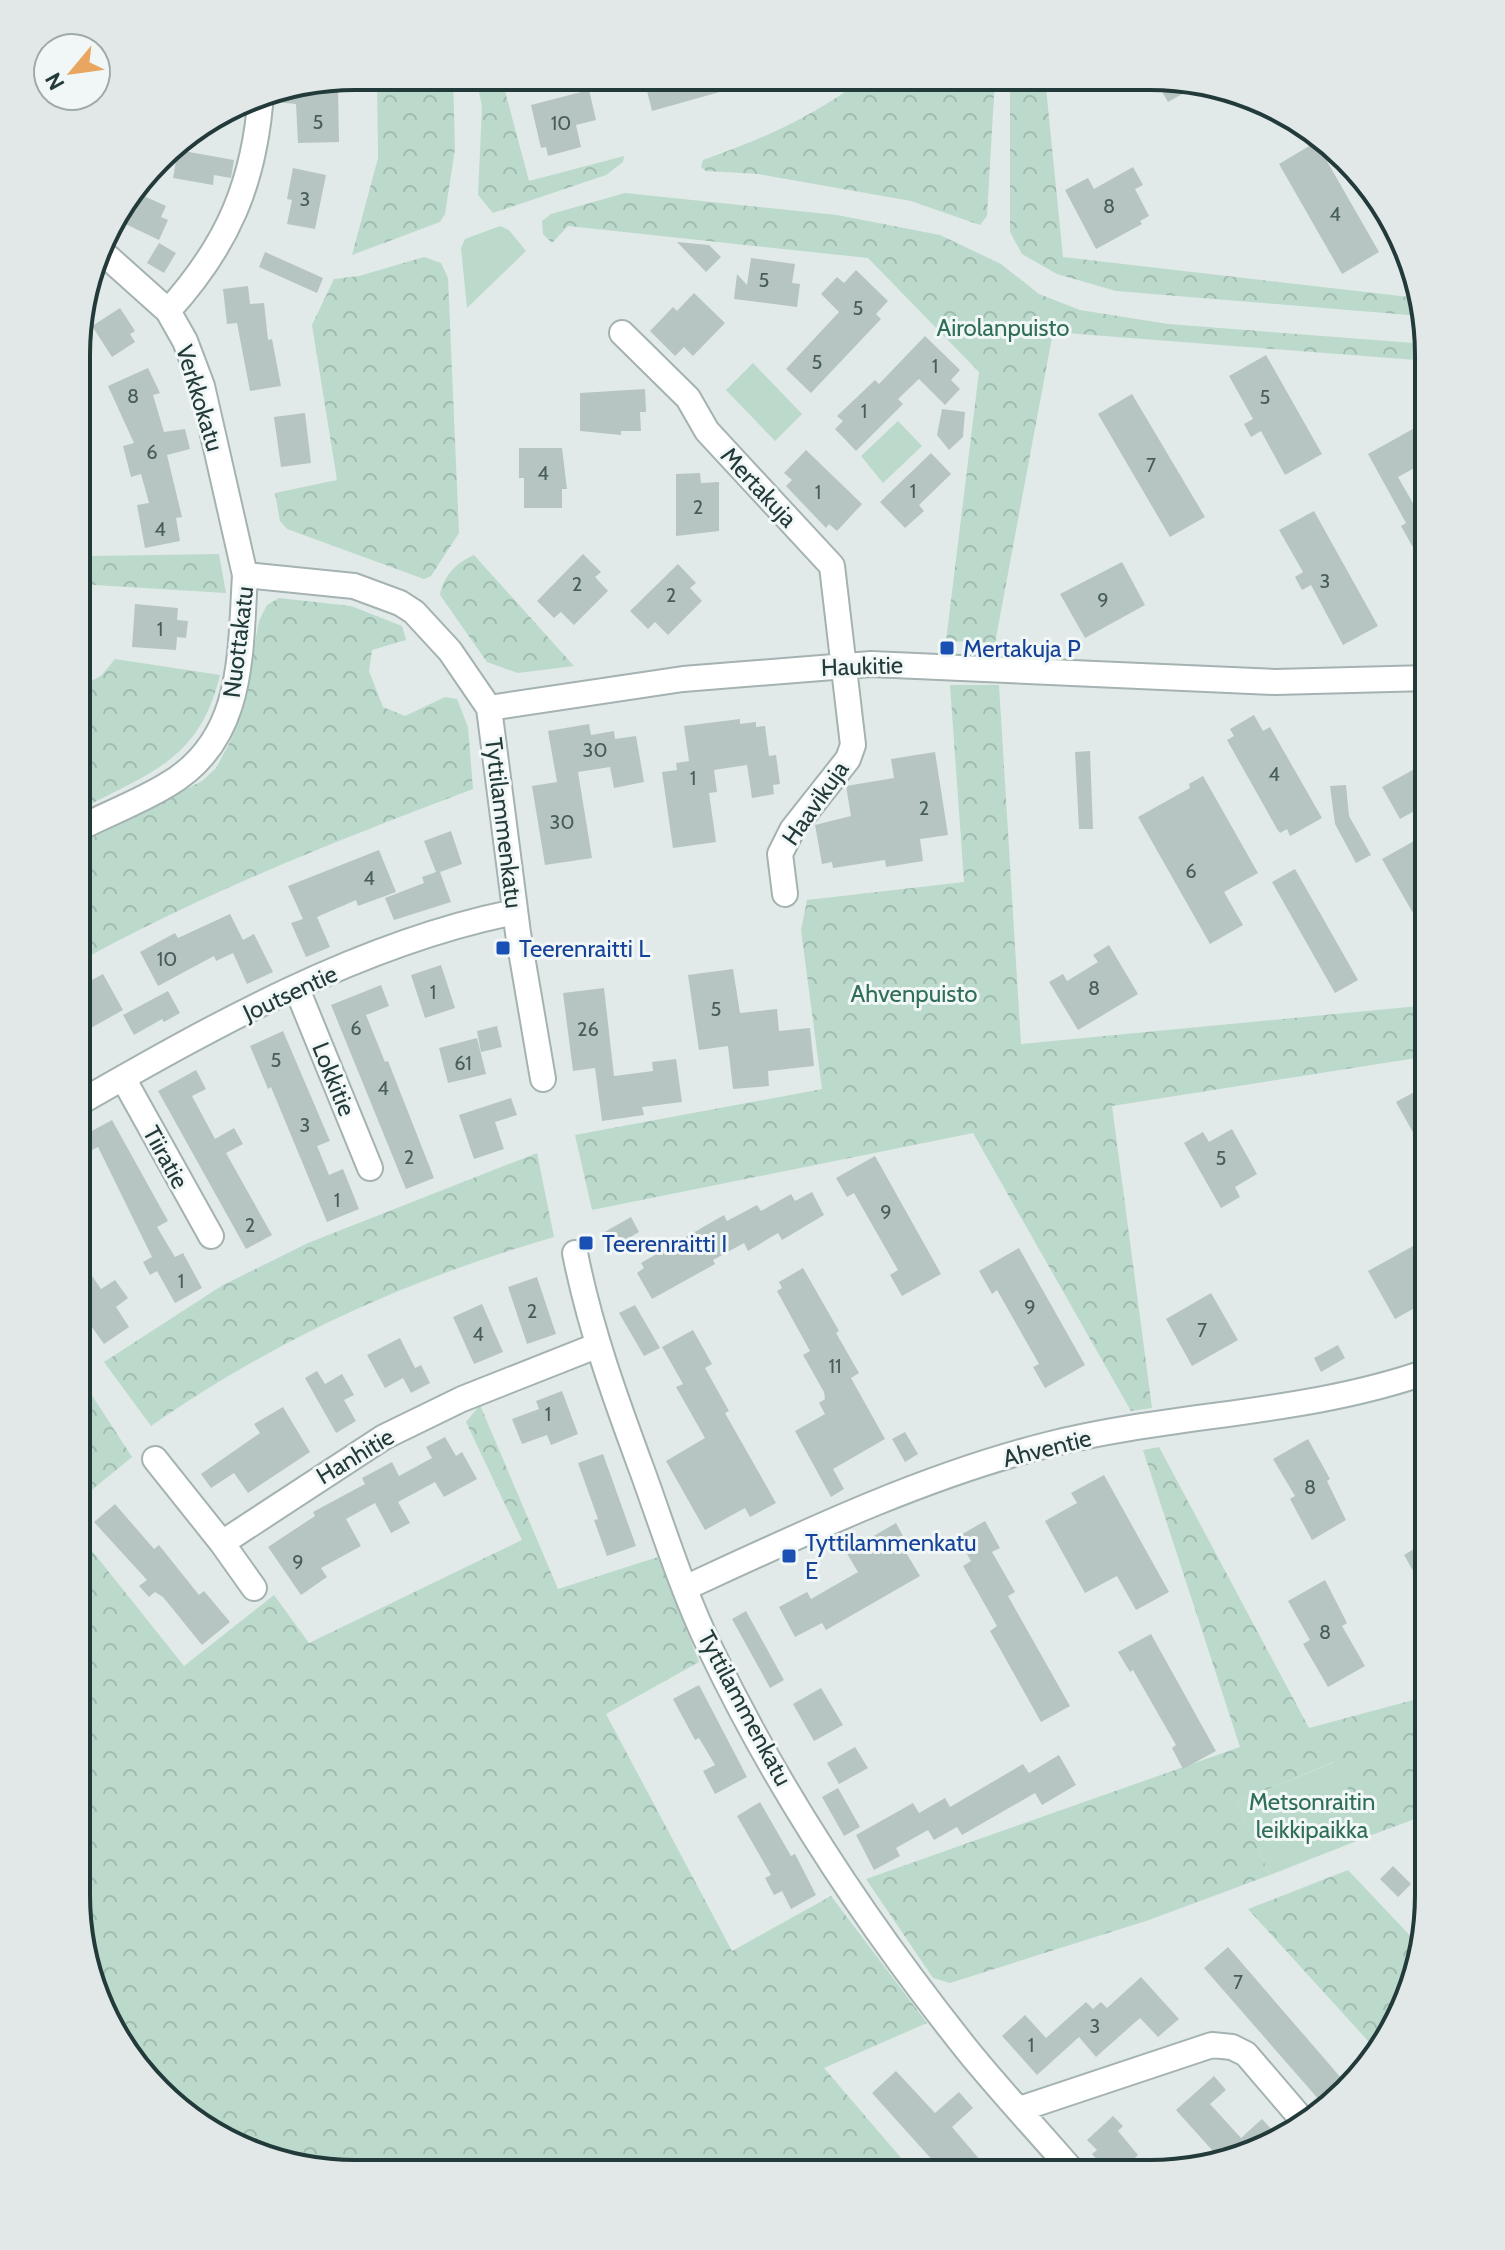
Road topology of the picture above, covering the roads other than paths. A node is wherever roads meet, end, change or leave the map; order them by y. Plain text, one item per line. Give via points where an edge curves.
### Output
1 (260, 108) edge
2 (109, 258) edge
3 (168, 311) junction
4 (622, 333) dead end
5 (245, 575) junction
6 (843, 665) junction
7 (1415, 678) edge
8 (489, 708) junction
9 (90, 823) edge
10 (785, 894) dead end
11 (515, 912) junction
12 (297, 989) junction
13 (123, 1078) junction
14 (543, 1079) dead end
15 (90, 1097) edge
16 (370, 1168) dead end
17 (211, 1236) dead end
18 (575, 1253) dead end
19 (596, 1346) junction
20 (1414, 1376) edge
21 (155, 1459) dead end
22 (222, 1543) junction
23 (254, 1588) dead end
24 (685, 1588) junction
25 (1020, 2109) junction
26 (1297, 2114) edge
27 (1063, 2160) edge

1 - 3 street via 247,188 197,279
2 - 3 street, Verkkokatu
3 - 5 street, Verkkokatu via 202,386
4 - 6 street, Mertakuja via 688,398 707,431 832,566
5 - 8 street, Nuottakatu via 354,586 400,603 450,651
5 - 9 street, Nuottakatu via 238,669 225,725 199,761 168,785
6 - 7 street, Haukitie via 946,665 1275,682
6 - 8 street, Haukitie via 683,679
6 - 10 street, Haavikuja via 853,745 780,854
8 - 11 street, Tyttilammenkatu
11 - 12 street, Joutsentie via 424,937
11 - 14 street, Tyttilammenkatu
12 - 13 street, Joutsentie
12 - 16 street, Lokkitie
13 - 15 street, Joutsentie
13 - 17 street, Tiiratie
18 - 19 street, Tyttilammenkatu
19 - 22 street, Hanhitie via 462,1399 384,1437
19 - 24 street, Tyttilammenkatu
20 - 24 street, Ahventie via 1325,1401 1048,1444 863,1508
21 - 22 street
22 - 23 street
24 - 25 street, Tyttilammenkatu via 744,1712 832,1861 969,2052
25 - 26 street via 1212,2045 1246,2054
25 - 27 street, Tyttilammenkatu

